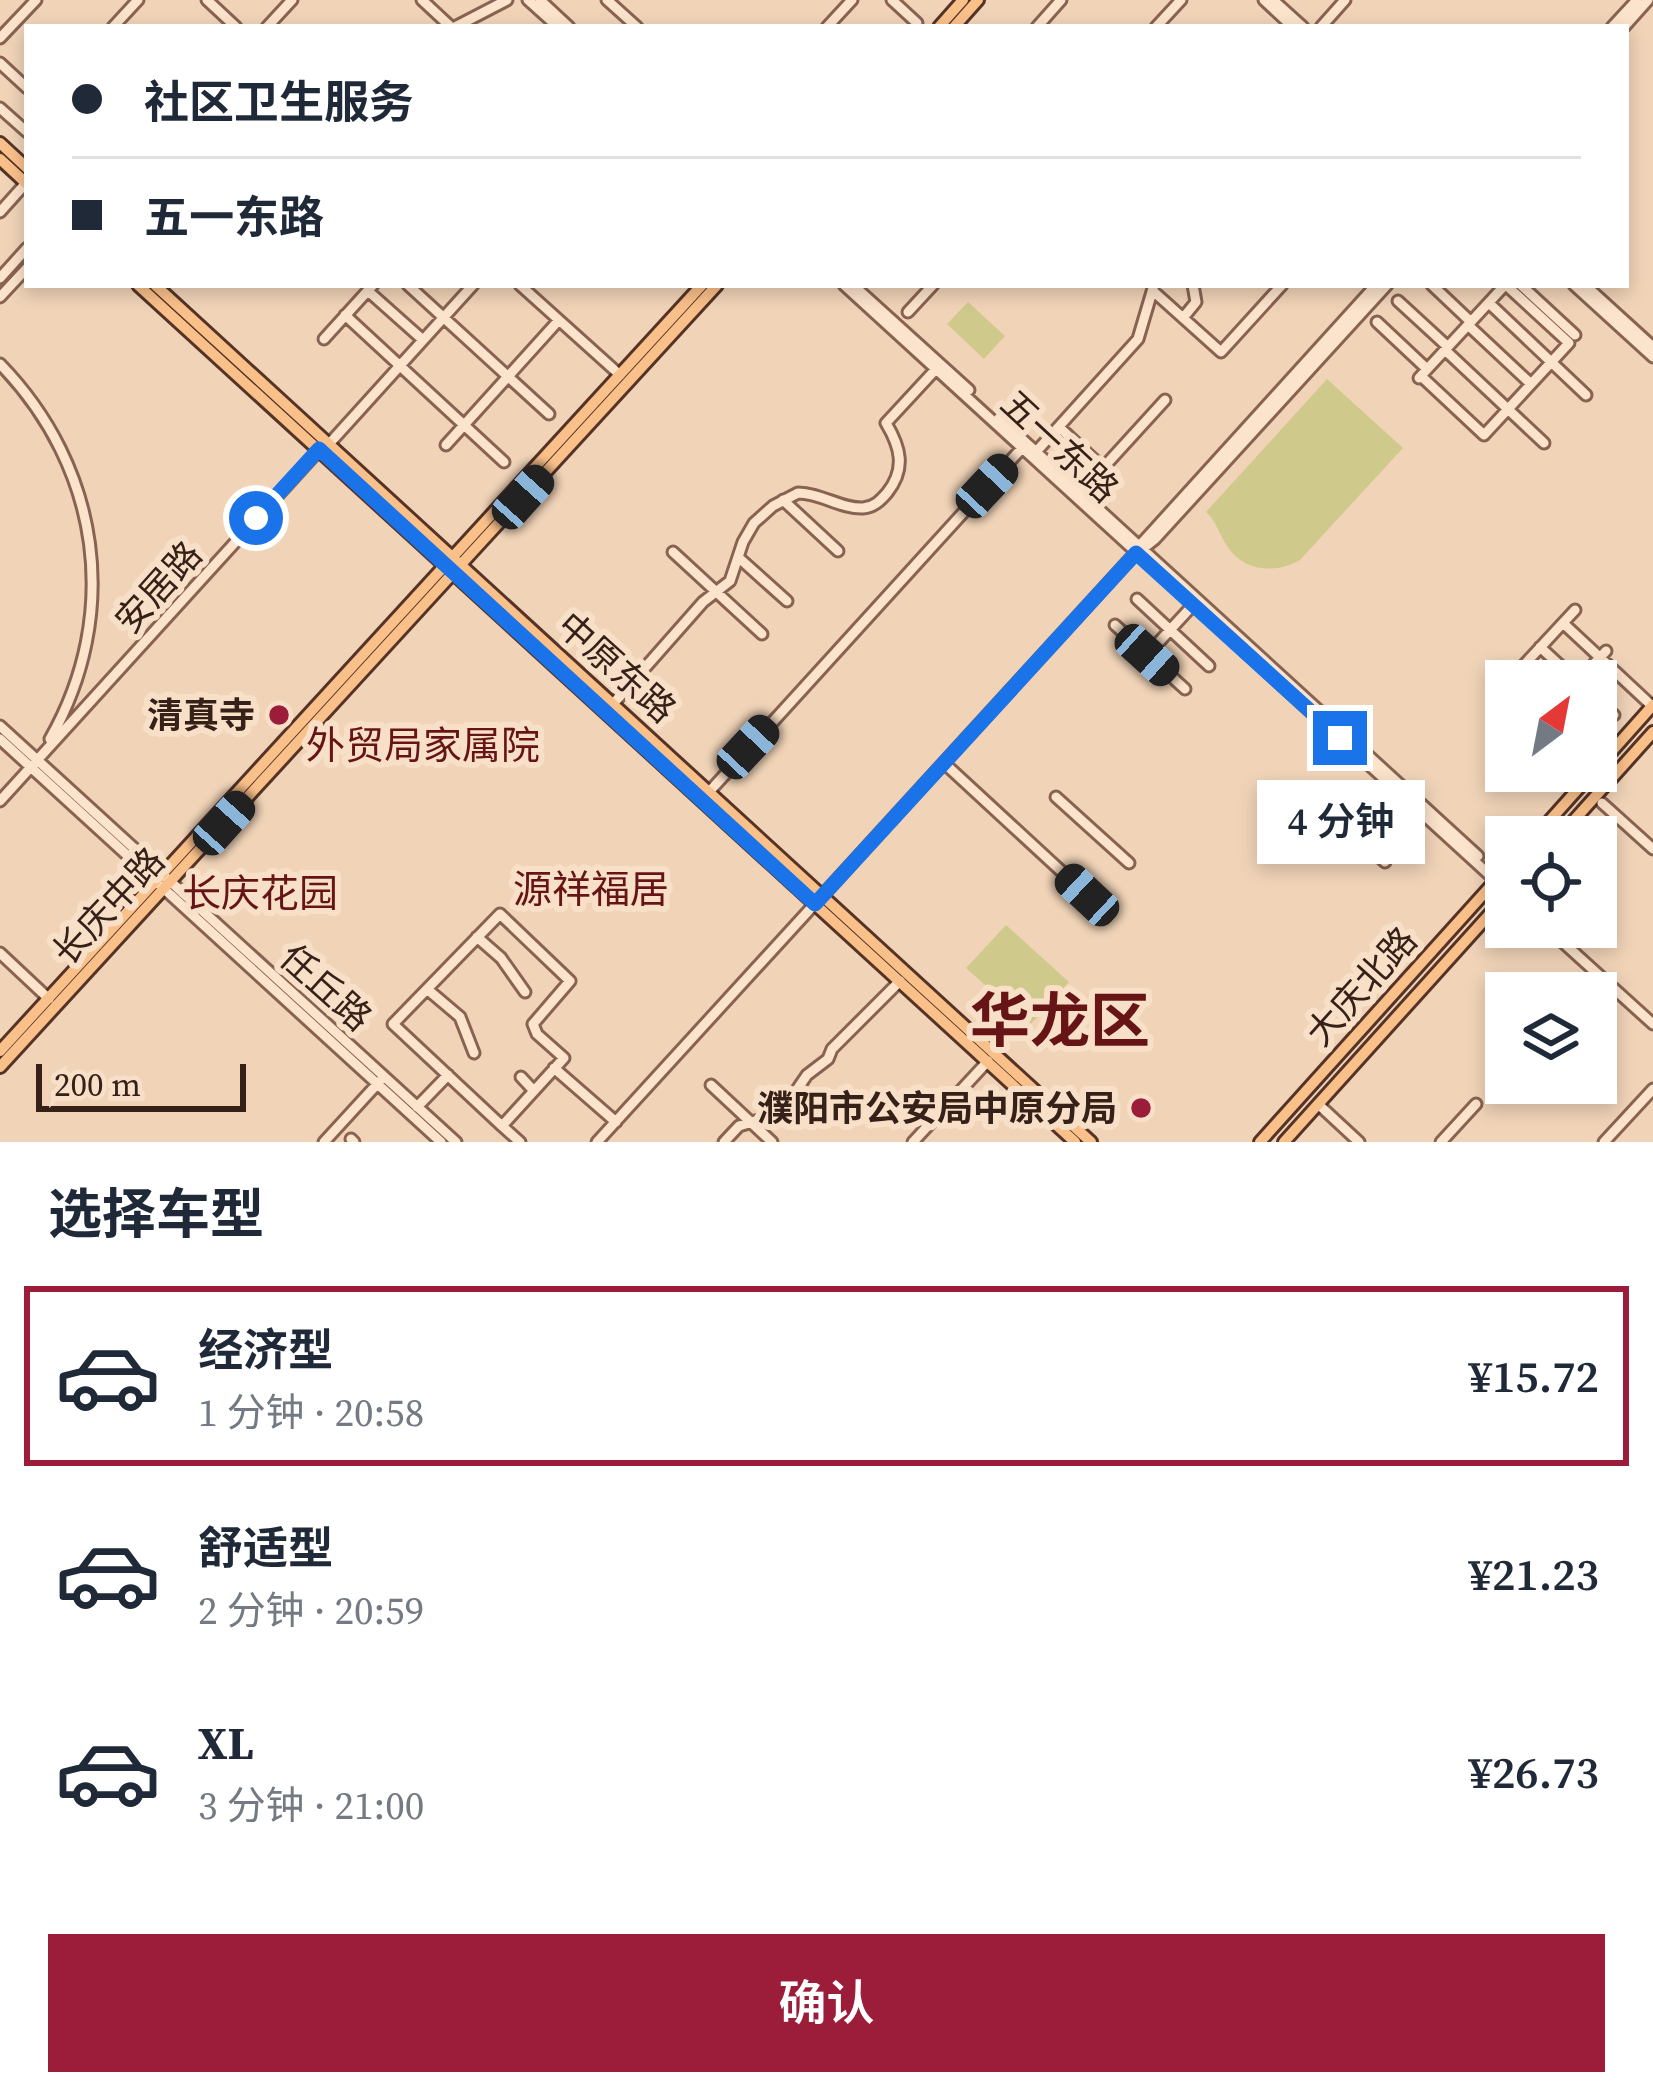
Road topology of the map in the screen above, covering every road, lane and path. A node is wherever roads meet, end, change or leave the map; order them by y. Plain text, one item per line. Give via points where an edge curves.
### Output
1 (36, 0) edge
2 (138, 0) edge
3 (207, 0) edge
4 (292, 0) edge
5 (422, 0) edge
6 (507, 0) edge
7 (528, 0) edge
8 (539, 0) edge
9 (607, 0) edge
10 (852, 0) edge
11 (892, 0) edge
12 (964, 0) edge
13 (979, 0) edge
14 (1061, 0) edge
15 (1181, 0) edge
16 (1264, 0) edge
17 (1273, 0) edge
18 (1345, 0) edge
19 (1637, 0) edge
20 (1648, 0) edge
21 (917, 23) dead end
22 (116, 24) edge
23 (233, 24) edge
24 (270, 24) edge
25 (450, 24) edge
26 (459, 24) edge
27 (554, 24) edge
28 (566, 24) edge
29 (634, 24) edge
30 (830, 24) edge
31 (942, 24) edge
32 (957, 24) edge
33 (1040, 24) edge
34 (1159, 24) edge
35 (1290, 24) edge
36 (1300, 24) edge
37 (1324, 24) edge
38 (1615, 24) edge
39 (1627, 24) edge
40 (0, 38) edge
41 (0, 63) edge
42 (24, 85) edge
43 (0, 107) edge
44 (24, 129) edge
45 (0, 143) edge
46 (0, 159) edge
47 (24, 165) edge
48 (24, 180) edge
49 (24, 186) edge
50 (0, 212) edge
51 (24, 251) edge
52 (24, 271) edge
53 (0, 278) edge
54 (141, 288) edge
55 (158, 288) edge
56 (370, 288) edge
57 (411, 288) edge
58 (470, 288) edge
59 (526, 288) edge
60 (699, 288) edge
61 (714, 288) edge
62 (847, 288) edge
63 (856, 288) edge
64 (930, 288) edge
65 (1154, 288) edge
66 (1194, 288) edge
67 (1279, 288) edge
68 (1373, 288) edge
69 (1384, 288) edge
70 (1435, 288) edge
71 (1503, 288) edge
72 (1509, 288) edge
73 (1524, 288) edge
74 (1577, 288) edge
75 (1588, 288) edge
76 (0, 297) edge
77 (1398, 301) dead end
78 (1489, 303) junction
79 (908, 312) dead end
80 (345, 315) junction
81 (443, 317) junction
82 (1183, 318) junction
83 (559, 320) junction
84 (1377, 322) dead end
85 (1470, 323) junction
86 (1575, 335) dead end
87 (324, 338) dead end
88 (423, 340) junction
89 (1653, 347) edge
90 (1446, 349) junction
91 (1653, 357) edge
92 (1552, 362) junction
93 (0, 364) edge
94 (400, 366) junction
95 (936, 369) junction
96 (620, 375) junction
97 (1422, 375) junction
98 (508, 376) junction
99 (1531, 384) junction
100 (1586, 394) dead end
101 (1165, 400) dead end
102 (1508, 410) junction
103 (549, 414) dead end
104 (464, 425) junction
105 (1059, 427) junction
106 (1544, 443) dead end
107 (446, 445) dead end
108 (324, 447) junction
109 (1022, 448) junction
110 (1034, 454) junction
111 (504, 462) dead end
112 (783, 500) junction
113 (1139, 549) junction
114 (838, 551) dead end
115 (674, 552) dead end
116 (738, 557) junction
117 (453, 565) junction
118 (716, 592) junction
119 (1137, 599) dead end
120 (787, 602) dead end
121 (1193, 605) junction
122 (1575, 610) dead end
123 (1563, 623) junction
124 (1115, 625) dead end
125 (1170, 630) junction
126 (762, 634) dead end
127 (1540, 647) junction
128 (1603, 654) junction
129 (1147, 655) junction
130 (1528, 660) edge
131 (1555, 660) edge
132 (1597, 660) edge
133 (1209, 666) dead end
134 (1185, 689) dead end
135 (613, 704) junction
136 (1653, 706) edge
137 (0, 726) edge
138 (1653, 732) edge
139 (0, 739) edge
140 (1617, 746) edge
141 (944, 763) junction
142 (34, 764) junction
143 (709, 792) junction
144 (1575, 792) edge
145 (1056, 796) dead end
146 (0, 801) edge
147 (1603, 803) dead end
148 (1554, 816) edge
149 (1578, 816) edge
150 (1350, 830) dead end
151 (1653, 849) edge
152 (1385, 862) dead end
153 (1129, 863) dead end
154 (1485, 866) edge
155 (1485, 866) edge
156 (162, 883) junction
157 (1087, 895) dead end
158 (818, 900) junction
159 (1485, 901) edge
160 (1485, 904) edge
161 (477, 937) junction
162 (1574, 948) edge
163 (0, 953) edge
164 (900, 981) junction
165 (428, 989) junction
166 (525, 992) dead end
167 (49, 999) junction
168 (1653, 1020) edge
169 (2, 1047) edge
170 (474, 1053) dead end
171 (988, 1060) junction
172 (0, 1067) edge
173 (554, 1068) junction
174 (448, 1076) junction
175 (521, 1077) dead end
176 (380, 1081) junction
177 (711, 1085) dead end
178 (1653, 1089) edge
179 (534, 1091) junction
180 (1318, 1104) junction
181 (1476, 1104) dead end
182 (418, 1107) junction
183 (616, 1122) junction
184 (751, 1123) junction
185 (502, 1126) junction
186 (324, 1142) edge
187 (441, 1142) edge
188 (456, 1142) edge
189 (520, 1142) edge
190 (597, 1142) edge
191 (724, 1142) edge
192 (772, 1142) edge
193 (913, 1142) edge
194 (1076, 1142) edge
195 (1091, 1142) edge
196 (1260, 1142) edge
197 (1284, 1142) edge
198 (1359, 1142) edge
199 (1441, 1142) edge
200 (1604, 1142) edge

1 - 40 street
2 - 22 street
3 - 23 street
4 - 24 street
5 - 25 street
6 - 26 street
7 - 27 street
8 - 28 street
9 - 29 street
10 - 30 street
11 - 21 street
12 - 31 main road
13 - 32 main road
14 - 33 street
15 - 34 street
16 - 35 street
17 - 36 street
18 - 37 street
19 - 38 street
20 - 39 street
41 - 42 street
43 - 44 street
45 - 47 main road
46 - 48 main road
49 - 50 street
51 - 53 street
52 - 76 street
54 - 108 main road, 中原东路
55 - 108 main road, 中原东路
56 - 80 street
56 - 88 street
57 - 81 street
58 - 81 street, 安居路
59 - 83 street
60 - 96 main road
61 - 117 main road
62 - 95 street, 五一东路
63 - 110 street, 五一东路
64 - 79 street
65 - 82 street
65 - 105 street via 1138,339
66 - 82 street via 1196,302
67 - 82 street via 1221,352
68 - 113 street
69 - 113 street
70 - 85 street
71 - 78 street
72 - 92 street via 1569,343
73 - 86 street
74 - 91 street
75 - 89 street
77 - 90 street
78 - 85 street
78 - 92 street
80 - 87 street
80 - 94 street
81 - 88 street, 安居路
81 - 98 street
83 - 96 street
83 - 98 street
84 - 97 street
85 - 90 street
85 - 99 street
88 - 94 street, 安居路
90 - 97 street
90 - 102 street
92 - 99 street
92 - 100 street
93 - 142 street via 59,445 92,558 84,664
94 - 104 street
94 - 108 street, 安居路
95 - 109 street, 五一东路
95 - 112 street via 886,423 901,465 876,505 852,507 809,493
96 - 117 main road
97 - 102 street via 1484,435
98 - 103 street
98 - 104 street
99 - 102 street
101 - 105 street via 1103,467
102 - 106 street
104 - 107 street
104 - 111 street
105 - 110 street
108 - 117 main road, 中原东路
108 - 142 street, 安居路
109 - 110 street, 五一东路
109 - 143 street
110 - 113 street, 五一东路
112 - 114 street
112 - 116 street via 754,523
113 - 121 street, 五一东路
113 - 141 street
113 - 154 street, 五一东路
115 - 118 street
116 - 118 street
116 - 120 street
117 - 135 main road, 中原东路
117 - 156 main road, 长庆中路
117 - 158 main road, 中原东路
118 - 126 street
118 - 135 street
119 - 125 street
121 - 125 street
121 - 155 street, 五一东路
122 - 123 street
123 - 127 street
123 - 128 street
124 - 129 street
125 - 129 street
125 - 133 street
127 - 130 street
127 - 131 street
128 - 132 street
128 - 136 street
129 - 134 street
135 - 143 main road, 中原东路
136 - 140 main road
137 - 142 street, 任丘路
138 - 149 main road
139 - 142 street, 任丘路
141 - 157 street
141 - 158 street
142 - 146 street
142 - 156 street, 任丘路
143 - 158 main road, 中原东路
144 - 148 main road
145 - 153 street
147 - 151 street
150 - 152 street
156 - 167 main road, 长庆中路
156 - 172 main road, 长庆中路
156 - 176 street, 任丘路
158 - 164 main road, 中原东路
158 - 183 street
158 - 195 main road, 中原东路
159 - 196 main road, 大庆北路
160 - 180 main road, 大庆北路
161 - 165 street
161 - 166 street
161 - 173 street via 500,914 570,981 533,1024 564,1058
162 - 168 street
163 - 167 street
164 - 171 main road, 中原东路
164 - 184 street via 781,1113
165 - 170 street via 460,1017
165 - 174 street via 393,1024
167 - 169 main road, 长庆中路
171 - 193 street
171 - 194 main road, 中原东路
173 - 179 street
173 - 183 street
174 - 182 street
174 - 185 street
175 - 179 street
176 - 182 street, 任丘路
176 - 186 street
176 - 187 street, 任丘路
177 - 184 street
178 - 200 street
179 - 185 street
180 - 197 main road, 大庆北路
180 - 198 street
181 - 199 street
182 - 188 street, 任丘路
183 - 190 street
184 - 191 street
184 - 192 street
185 - 189 street

